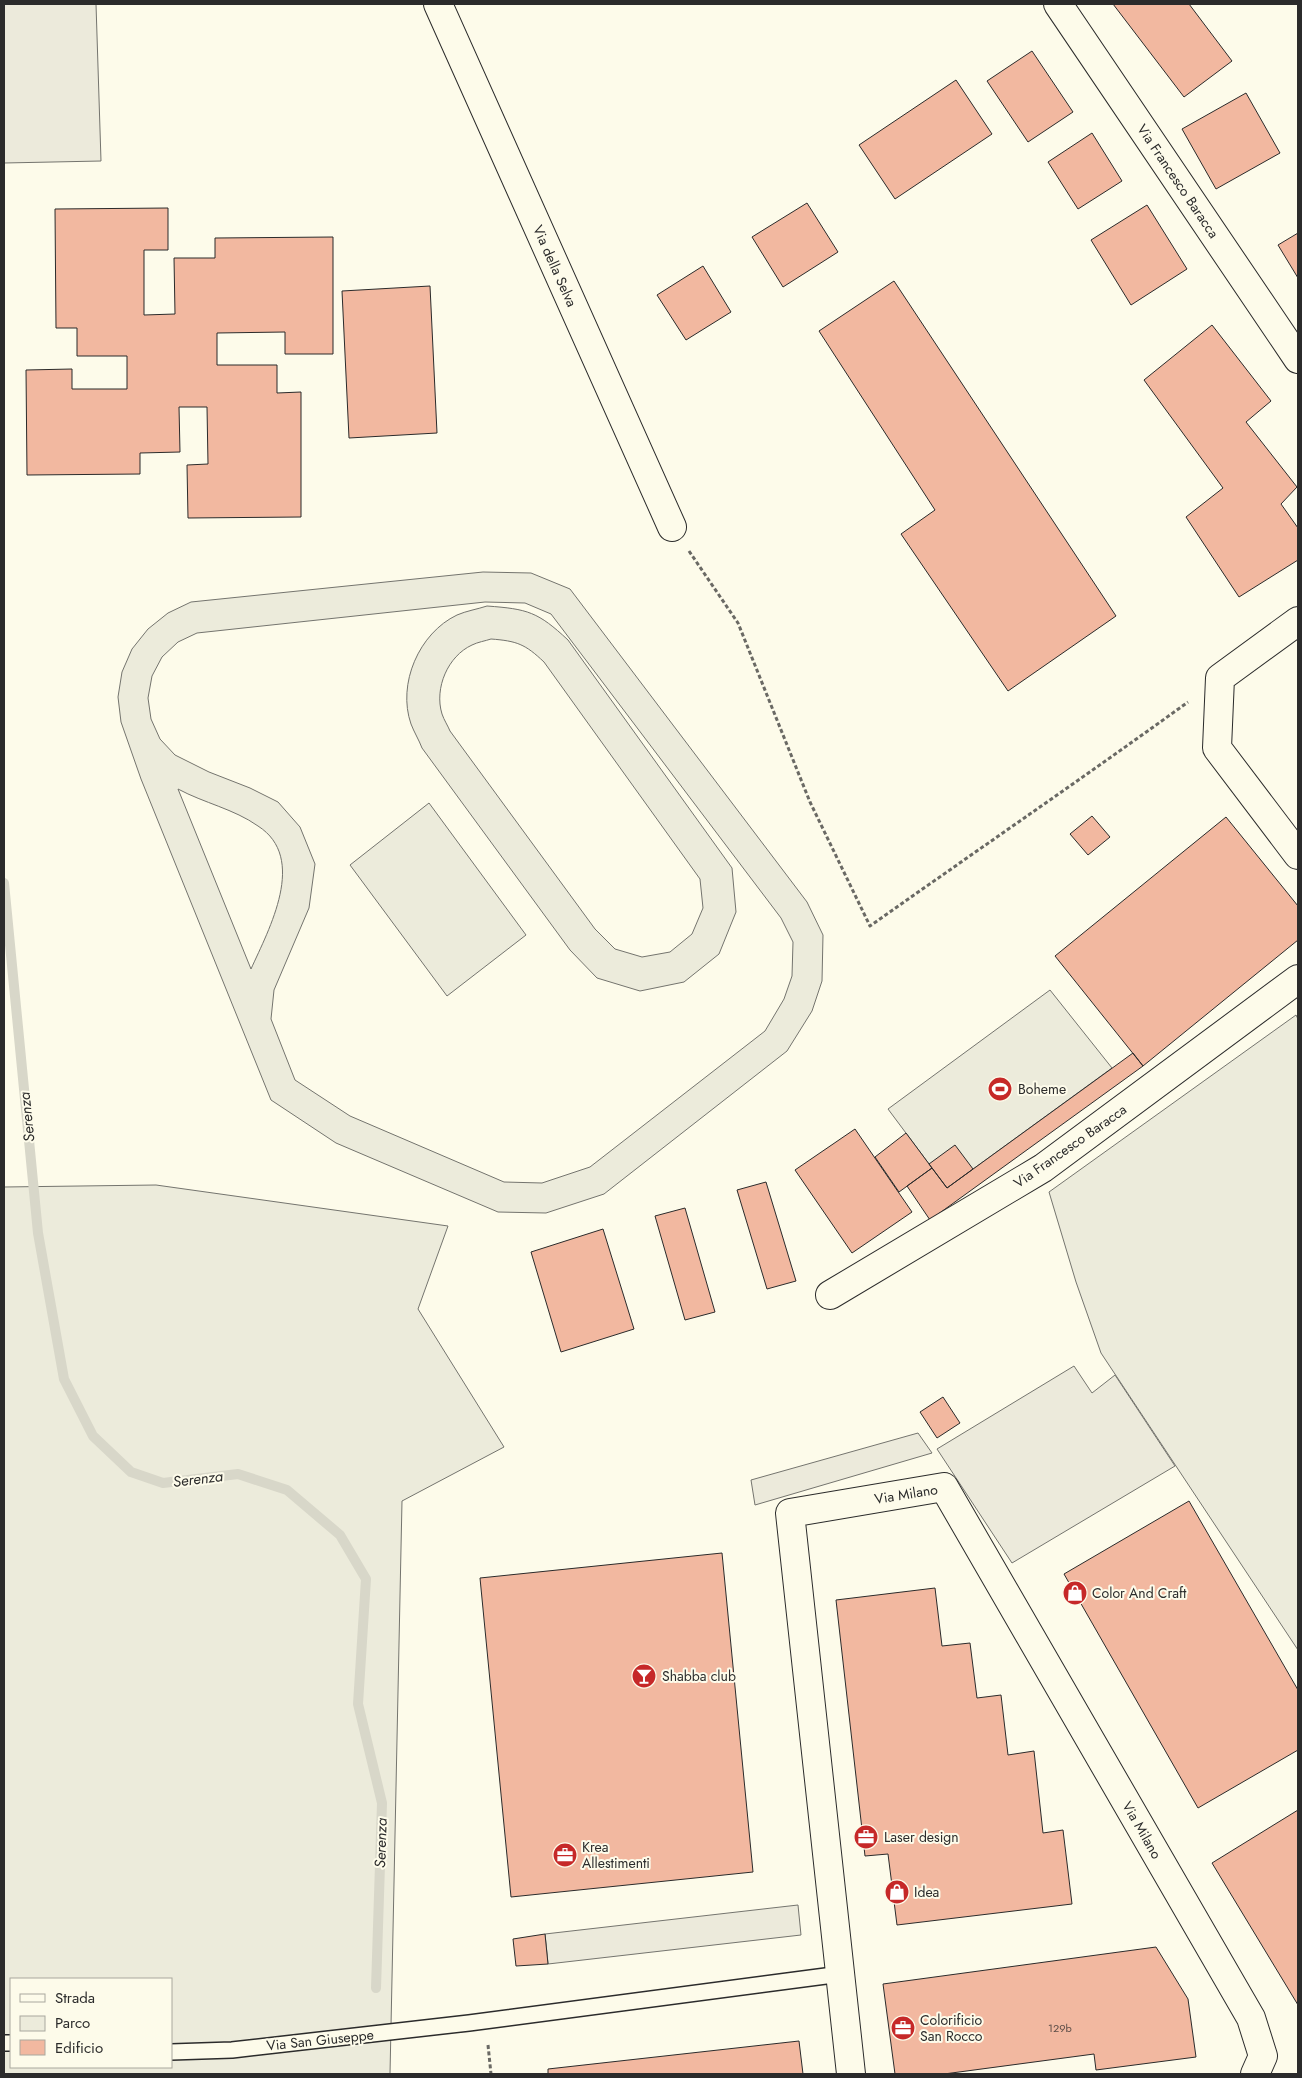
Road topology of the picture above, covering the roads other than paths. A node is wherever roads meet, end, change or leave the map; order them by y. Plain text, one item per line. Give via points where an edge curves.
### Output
1 (438, 4) edge
2 (1058, 4) edge
3 (1295, 349) edge
4 (672, 527) road end
5 (1298, 621) edge
6 (1298, 855) edge
7 (1298, 980) edge
8 (830, 1295) dead end
9 (840, 1974) junction
10 (172, 2052) edge
11 (851, 2074) edge
12 (1254, 2074) edge

1 - 4 street, Via della Selva
2 - 3 street, Via Francesco Baracca
5 - 6 street via 1220,678 1217,748
7 - 8 street, Via Francesco Baracca via 1043,1168
9 - 10 lane, Via San Giuseppe via 469,2023 232,2050
9 - 11 street, Via Milano
9 - 12 street, Via Milano via 790,1513 944,1487 1250,2018 1262,2056

